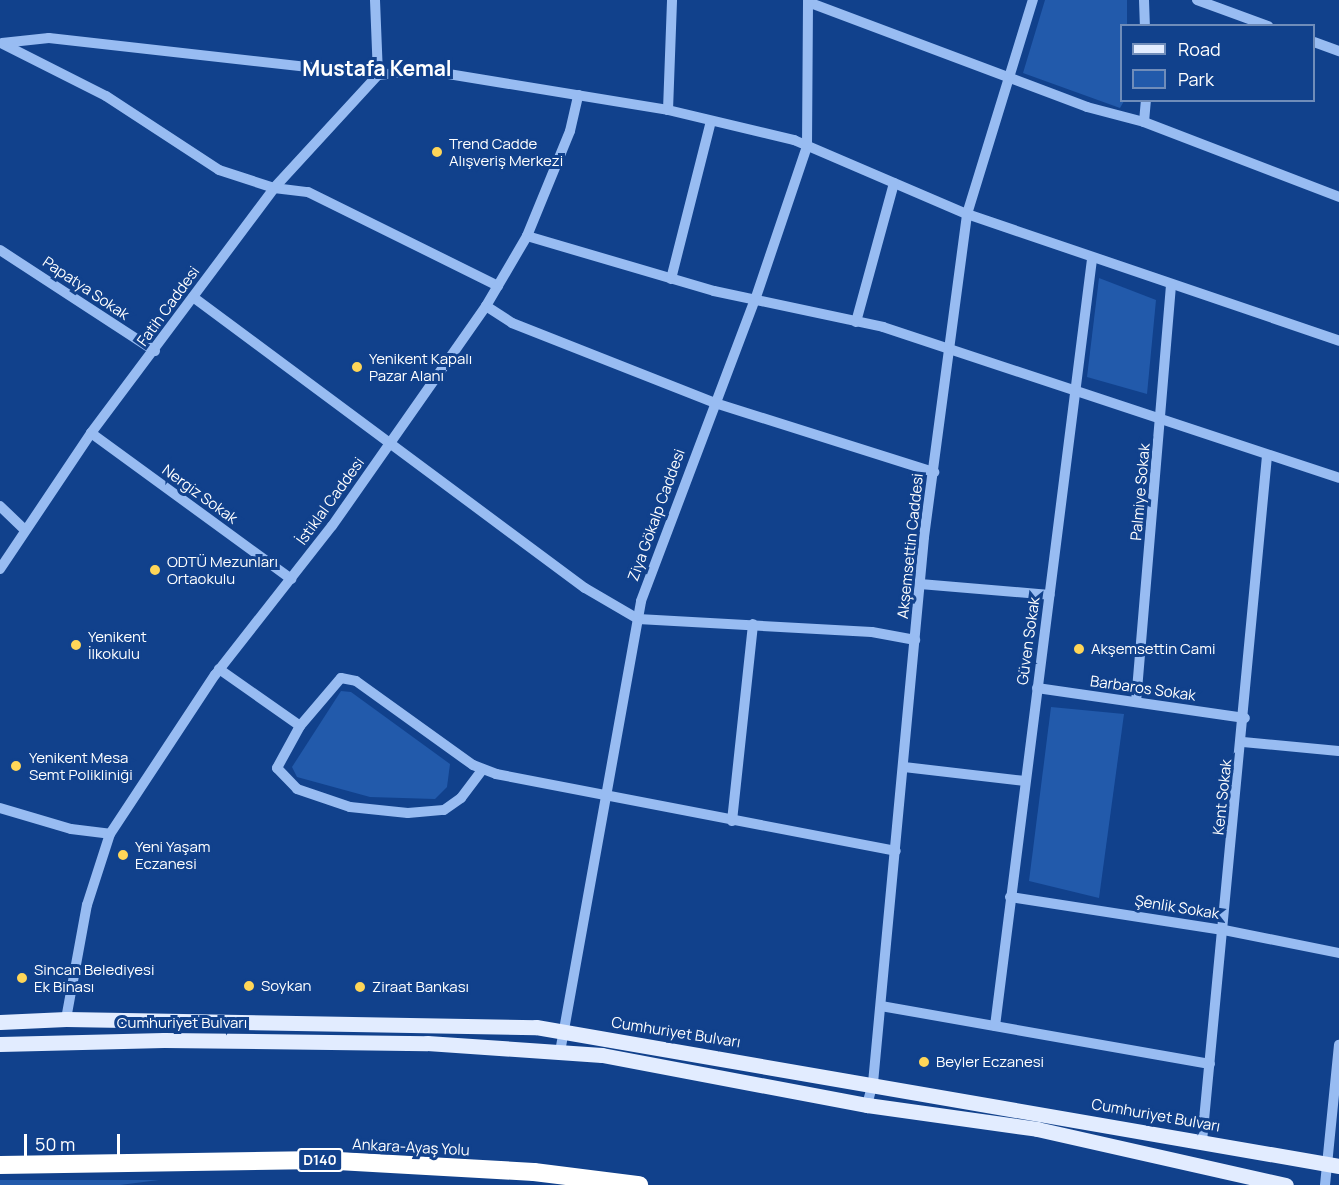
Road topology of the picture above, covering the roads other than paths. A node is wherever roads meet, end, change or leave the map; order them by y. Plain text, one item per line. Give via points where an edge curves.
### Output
1 (375, 0) edge
2 (672, 0) edge
3 (1033, 0) edge
4 (1144, 0) edge
5 (1197, 0) edge
6 (808, 1) edge
7 (1145, 24) edge
8 (1263, 24) edge
9 (1315, 42) edge
10 (1, 43) edge
11 (1339, 51) edge
12 (378, 75) junction
13 (1008, 78) junction
14 (578, 95) junction
15 (1146, 102) edge
16 (668, 110) junction
17 (711, 121) junction
18 (1144, 122) junction
19 (807, 146) junction
20 (894, 183) junction
21 (274, 188) junction
22 (1339, 197) edge
23 (967, 214) junction
24 (526, 236) junction
25 (0, 250) edge
26 (1092, 259) junction
27 (672, 279) junction
28 (1171, 284) junction
29 (498, 286) junction
30 (193, 297) junction
31 (755, 300) junction
32 (486, 306) junction
33 (856, 322) junction
34 (1339, 341) edge
35 (952, 348) junction
36 (154, 351) junction
37 (1077, 390) junction
38 (715, 403) junction
39 (1161, 419) junction
40 (91, 433) junction
41 (390, 442) junction
42 (1267, 456) junction
43 (934, 472) junction
44 (1339, 478) edge
45 (0, 506) edge
46 (24, 529) junction
47 (0, 569) edge
48 (291, 579) junction
49 (920, 584) junction
50 (1050, 595) junction
51 (638, 619) junction
52 (753, 624) junction
53 (915, 640) junction
54 (219, 669) junction
55 (1037, 688) junction
56 (1136, 702) junction
57 (1245, 717) junction
58 (300, 726) junction
59 (1243, 742) junction
60 (1339, 751) edge
61 (904, 767) junction
62 (483, 769) junction
63 (1025, 781) junction
64 (606, 798) junction
65 (0, 808) edge
66 (732, 821) junction
67 (110, 834) junction
68 (896, 851) junction
69 (1010, 897) junction
70 (1224, 930) junction
71 (1339, 953) edge
72 (881, 1006) junction
73 (66, 1019) junction
74 (0, 1022) edge
75 (995, 1026) junction
76 (562, 1031) junction
77 (0, 1044) edge
78 (1339, 1045) edge
79 (560, 1052) junction
80 (1210, 1064) junction
81 (873, 1083) junction
82 (867, 1105) junction
83 (1202, 1141) junction
84 (0, 1165) edge
85 (1333, 1165) edge
86 (639, 1185) edge
87 (1286, 1185) edge
88 (1325, 1185) edge

1 - 12 street
2 - 16 street
3 - 13 street, Akşemsettin Caddesi
4 - 7 street
5 - 8 street
6 - 13 street
6 - 19 street, Ziya Gökalp Caddesi
9 - 11 street
10 - 12 street via 49,38
10 - 21 street via 106,96 219,170
12 - 14 street via 424,70
12 - 21 street, Fatih Caddesi
13 - 18 street via 1087,107
13 - 23 street, Akşemsettin Caddesi
14 - 16 street
14 - 24 street, İstiklal Caddesi via 570,131
15 - 18 street
16 - 17 street
17 - 19 street
17 - 27 street
18 - 22 street
19 - 20 street
19 - 31 street, Ziya Gökalp Caddesi
20 - 23 street
20 - 33 street
21 - 29 street via 308,192
21 - 30 street, Fatih Caddesi
23 - 26 street
23 - 35 street, Akşemsettin Caddesi
24 - 27 street
24 - 29 street, İstiklal Caddesi
25 - 36 street, Papatya Sokak
26 - 28 street
26 - 37 street, Güven Sokak
27 - 31 street
28 - 34 street
28 - 39 street, Palmiye Sokak
29 - 32 street, İstiklal Caddesi
30 - 36 street, Fatih Caddesi
30 - 41 street
31 - 33 street
31 - 38 street, Ziya Gökalp Caddesi
32 - 38 street via 512,323
32 - 41 street, İstiklal Caddesi
33 - 35 street
35 - 37 street
35 - 43 street, Akşemsettin Caddesi
36 - 40 street, Fatih Caddesi
37 - 39 street
37 - 50 street, Güven Sokak
38 - 43 street
38 - 51 street, Ziya Gökalp Caddesi via 672,512
39 - 42 street
39 - 56 street, Palmiye Sokak
40 - 46 street, Fatih Caddesi
40 - 48 street, Nergiz Sokak
41 - 48 street, İstiklal Caddesi
41 - 51 street via 585,588
42 - 44 street
42 - 57 street, Kent Sokak
43 - 49 street, Akşemsettin Caddesi
45 - 46 street
46 - 47 street, Fatih Caddesi
48 - 54 street, İstiklal Caddesi
49 - 50 street
49 - 53 street, Akşemsettin Caddesi
50 - 55 street, Güven Sokak
51 - 52 street
51 - 64 street, Ziya Gökalp Caddesi
52 - 53 street via 872,632
52 - 66 street
53 - 61 street, Akşemsettin Caddesi
54 - 58 street
54 - 67 street, İstiklal Caddesi
55 - 56 street, Barbaros Sokak
55 - 63 street, Güven Sokak
56 - 57 street, Barbaros Sokak
57 - 59 street, Kent Sokak
58 - 62 street via 341,678 356,681
58 - 62 street via 278,768 297,789 350,807 408,813 444,810 460,798
59 - 60 street
59 - 70 street, Kent Sokak
61 - 63 street
61 - 68 street, Akşemsettin Caddesi
62 - 64 street
63 - 69 street, Güven Sokak
64 - 66 street
64 - 76 street, Ziya Gökalp Caddesi
65 - 67 street via 71,829
66 - 68 street
67 - 73 street, İstiklal Caddesi via 87,904
68 - 72 street, Akşemsettin Caddesi
69 - 70 street, Şenlik Sokak
69 - 75 street, Güven Sokak
70 - 71 street, Şenlik Sokak
70 - 80 street, Kent Sokak
72 - 75 street
72 - 81 street, Akşemsettin Caddesi
73 - 74 main road, Cumhuriyet Bulvarı
73 - 76 main road, Cumhuriyet Bulvarı via 536,1027
75 - 80 street
76 - 79 street, Ziya Gökalp Caddesi
76 - 81 main road, Cumhuriyet Bulvarı
77 - 79 main road, Cumhuriyet Bulvarı via 164,1040 427,1042
78 - 85 street
79 - 82 main road, Cumhuriyet Bulvarı via 602,1055
80 - 83 street, Kent Sokak
81 - 82 street, Akşemsettin Caddesi
81 - 83 main road, Cumhuriyet Bulvarı
82 - 87 main road, Cumhuriyet Bulvarı via 1037,1129
83 - 85 main road, Cumhuriyet Bulvarı
84 - 86 highway, Ankara-Ayaş Yolu / D140 via 320,1160 534,1172
85 - 88 street

